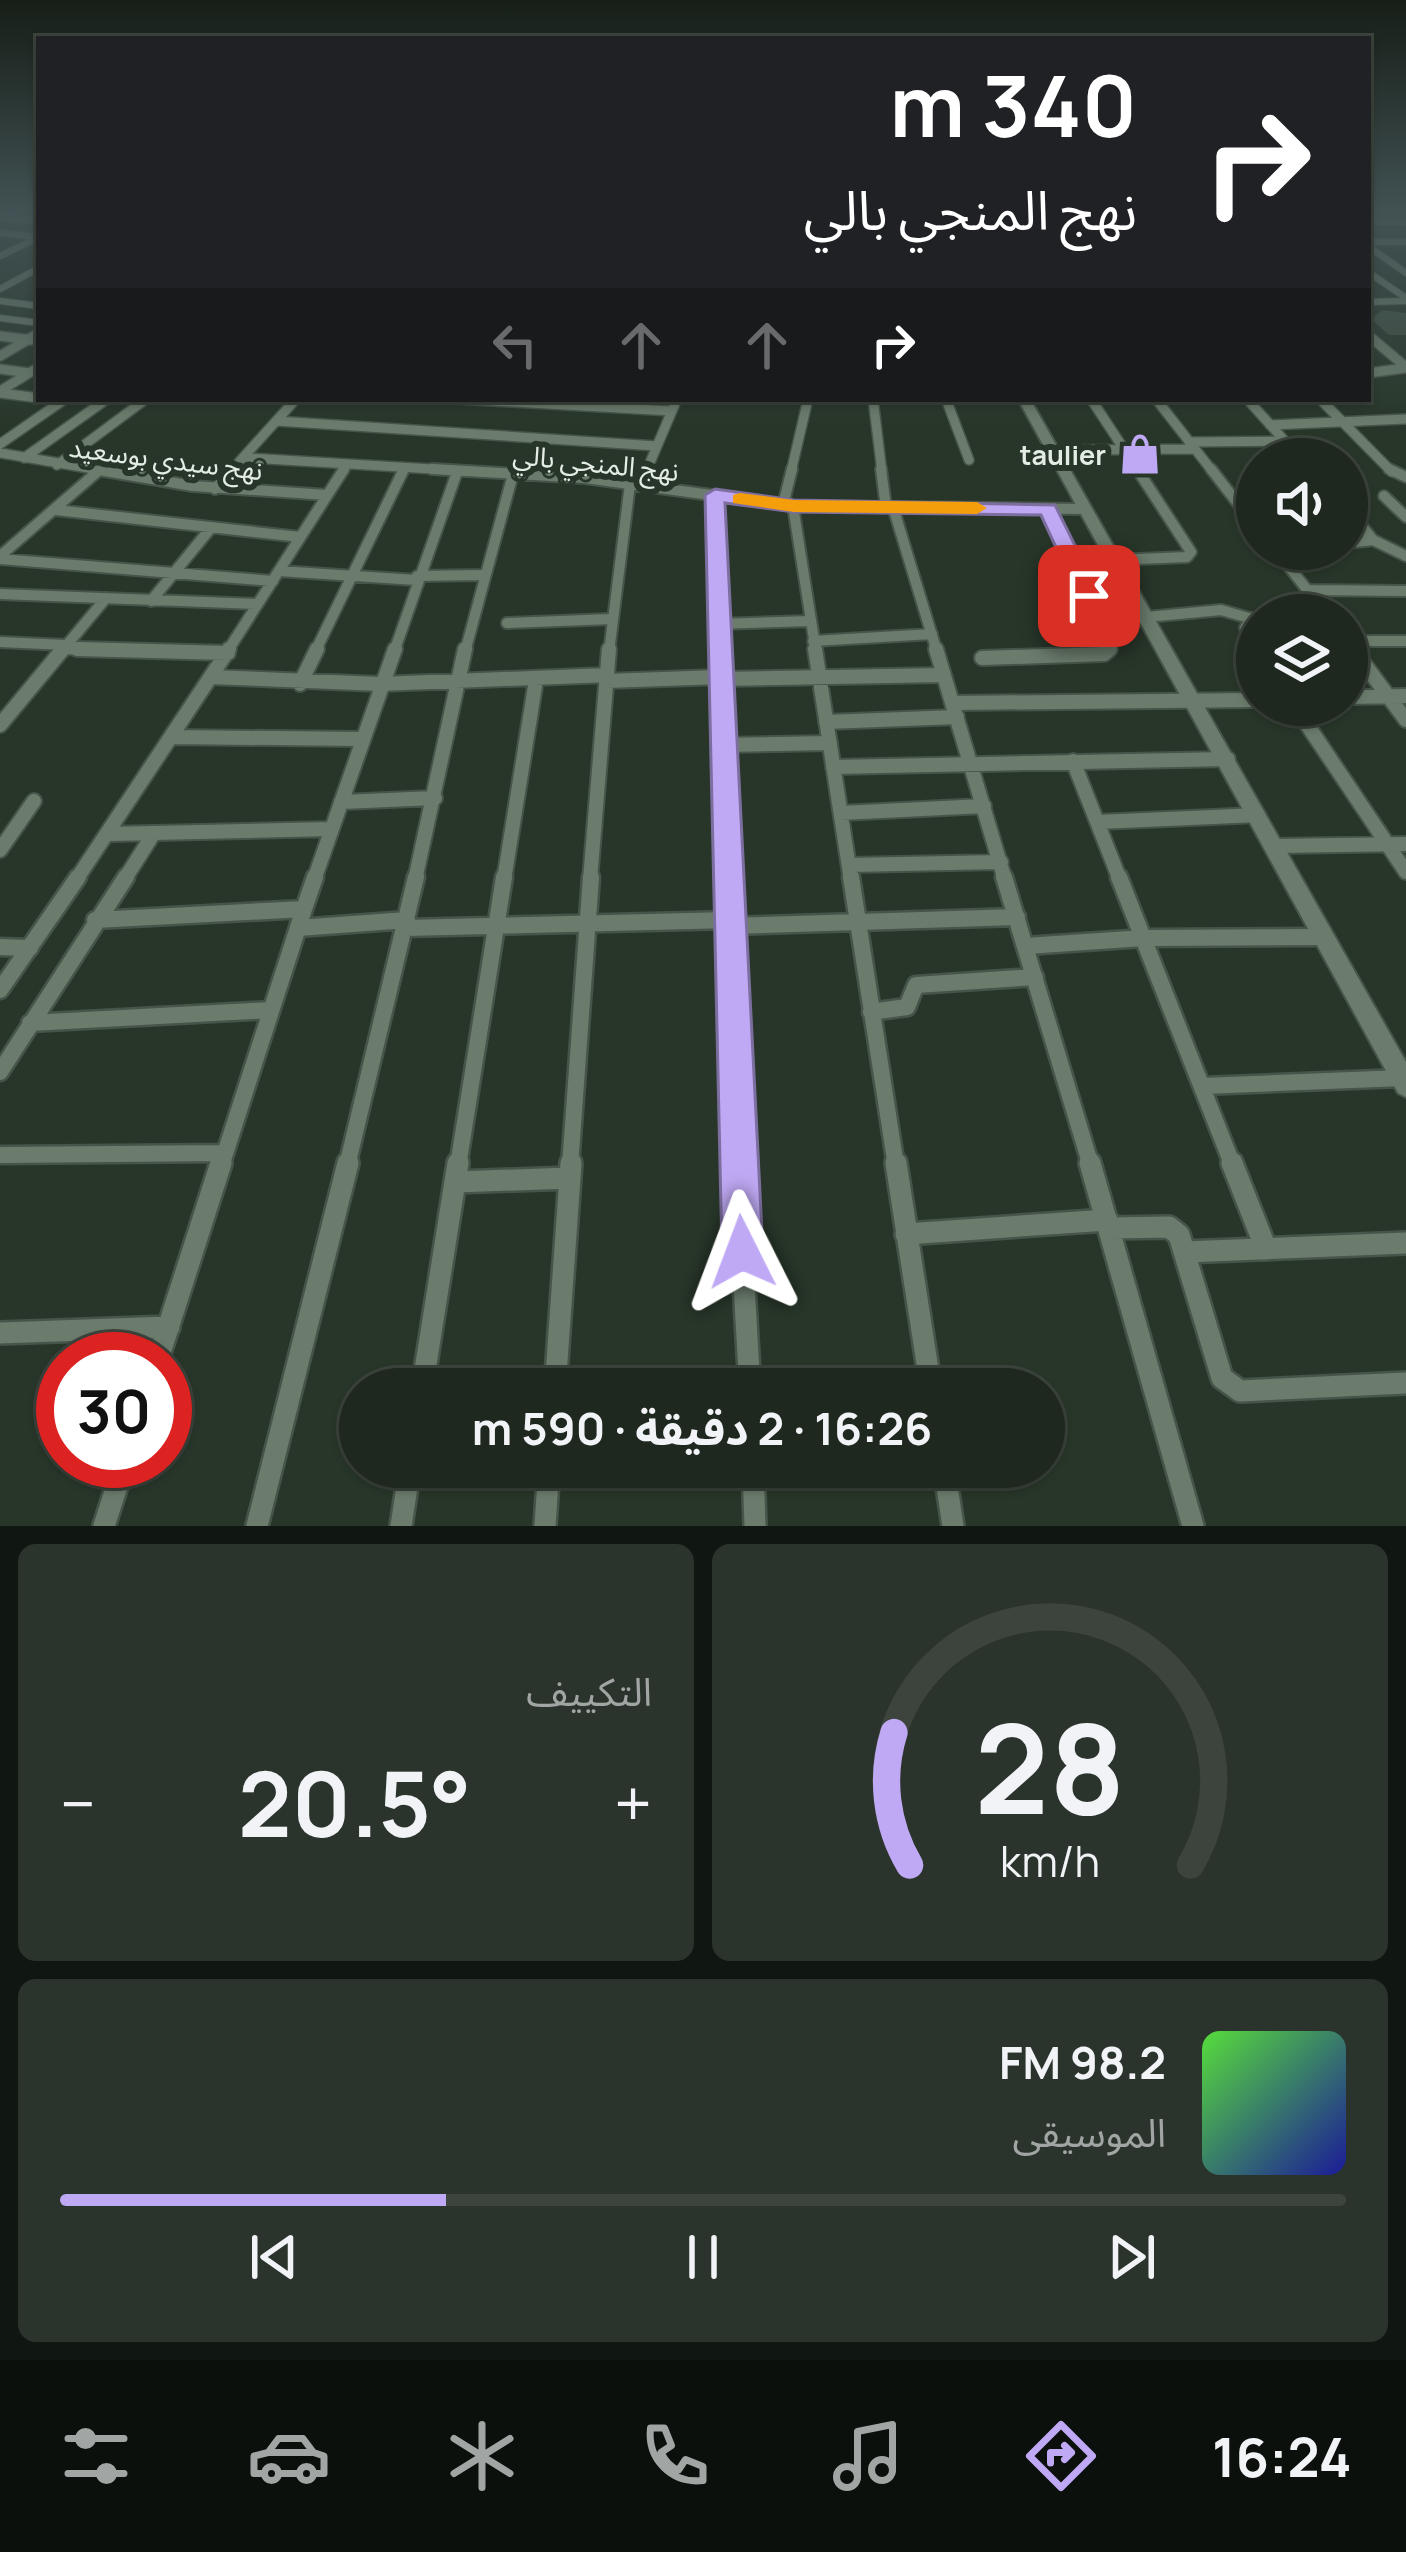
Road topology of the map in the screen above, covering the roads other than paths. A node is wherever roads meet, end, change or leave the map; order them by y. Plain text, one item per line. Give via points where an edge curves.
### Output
1 (1406, 299) edge
2 (0, 301) edge
3 (1371, 302) edge
4 (36, 303) edge
5 (0, 317) edge
6 (36, 323) edge
7 (0, 336) edge
8 (36, 338) edge
9 (1371, 338) edge
10 (1, 355) edge
11 (1406, 367) edge
12 (0, 369) edge
13 (34, 370) edge
14 (1371, 373) edge
15 (0, 392) edge
16 (22, 396) junction
17 (36, 398) edge
18 (61, 402) edge
19 (103, 402) edge
20 (142, 402) edge
21 (293, 402) edge
22 (511, 402) edge
23 (676, 402) edge
24 (807, 402) edge
25 (873, 402) edge
26 (947, 402) edge
27 (1026, 402) edge
28 (1092, 402) edge
29 (1158, 402) edge
30 (1250, 402) edge
31 (1323, 402) edge
32 (0, 410) edge
33 (672, 411) junction
34 (1340, 419) junction
35 (1406, 419) edge
36 (276, 422) junction
37 (1270, 425) junction
38 (1282, 438) edge
39 (1236, 443) edge
40 (657, 446) junction
41 (1192, 446) junction
42 (0, 449) edge
43 (1124, 449) junction
44 (1053, 450) junction
45 (24, 458) junction
46 (248, 458) junction
47 (969, 460) dead end
48 (57, 465) junction
49 (346, 465) junction
50 (404, 468) junction
51 (457, 472) junction
52 (96, 473) junction
53 (513, 474) junction
54 (1406, 477) edge
55 (635, 485) junction
56 (215, 489) junction
57 (327, 495) junction
58 (715, 495) junction
59 (1384, 496) dead end
60 (1236, 502) edge
61 (788, 506) junction
62 (890, 507) junction
63 (56, 509) junction
64 (1048, 509) junction
65 (1085, 509) junction
66 (1406, 517) edge
67 (211, 529) junction
68 (1368, 534) edge
69 (300, 537) junction
70 (1373, 540) junction
71 (1368, 541) edge
72 (1406, 556) edge
73 (0, 558) edge
74 (1114, 560) junction
75 (1292, 570) edge
76 (176, 572) junction
77 (356, 574) junction
78 (482, 575) junction
79 (276, 576) junction
80 (417, 578) junction
81 (1309, 590) junction
82 (1406, 591) edge
83 (0, 594) edge
84 (1312, 594) edge
85 (106, 598) junction
86 (151, 601) junction
87 (257, 604) junction
88 (1236, 614) edge
89 (1147, 617) junction
90 (611, 620) junction
91 (810, 621) junction
92 (507, 623) dead end
93 (717, 624) junction
94 (932, 634) junction
95 (813, 640) junction
96 (1368, 641) edge
97 (1406, 641) edge
98 (0, 643) edge
99 (64, 647) junction
100 (227, 653) junction
101 (982, 658) dead end
102 (1368, 669) edge
103 (944, 675) junction
104 (211, 677) junction
105 (606, 678) junction
106 (720, 678) junction
107 (819, 679) junction
108 (536, 680) junction
109 (461, 683) junction
110 (300, 684) junction
111 (380, 684) junction
112 (1368, 696) edge
113 (1388, 696) junction
114 (1406, 696) edge
115 (0, 700) edge
116 (22, 700) junction
117 (1236, 701) edge
118 (1196, 703) junction
119 (955, 710) junction
120 (1406, 720) edge
121 (826, 722) junction
122 (0, 725) edge
123 (1308, 726) edge
124 (172, 737) junction
125 (361, 739) junction
126 (830, 742) junction
127 (723, 746) junction
128 (1228, 759) junction
129 (1073, 761) junction
130 (971, 763) junction
131 (833, 767) junction
132 (435, 798) junction
133 (34, 801) dead end
134 (340, 802) junction
135 (984, 806) junction
136 (841, 812) junction
137 (1258, 815) junction
138 (1098, 822) junction
139 (332, 829) junction
140 (154, 833) junction
141 (108, 834) junction
142 (1388, 843) junction
143 (1406, 844) edge
144 (1275, 846) junction
145 (0, 850) edge
146 (1001, 862) junction
147 (849, 865) junction
148 (1406, 872) edge
149 (1017, 917) junction
150 (301, 919) junction
151 (95, 920) junction
152 (730, 922) junction
153 (406, 924) junction
154 (858, 924) junction
155 (495, 927) junction
156 (589, 927) junction
157 (1144, 938) junction
158 (1325, 938) junction
159 (1026, 946) junction
160 (0, 947) edge
161 (30, 948) junction
162 (1035, 977) junction
163 (0, 990) edge
164 (271, 1010) junction
165 (872, 1012) junction
166 (30, 1023) junction
167 (0, 1072) edge
168 (1404, 1082) edge
169 (1202, 1086) junction
170 (225, 1153) junction
171 (0, 1155) edge
172 (570, 1178) junction
173 (455, 1182) junction
174 (1108, 1224) junction
175 (906, 1234) junction
176 (1406, 1243) edge
177 (1266, 1249) junction
178 (1184, 1252) junction
179 (169, 1327) junction
180 (167, 1332) edge
181 (0, 1333) edge
182 (425, 1368) edge
183 (556, 1368) edge
184 (749, 1368) edge
185 (928, 1368) edge
186 (1406, 1383) edge
187 (116, 1488) edge
188 (407, 1488) edge
189 (548, 1488) edge
190 (754, 1488) edge
191 (947, 1488) edge
192 (104, 1526) edge
193 (257, 1526) edge
194 (401, 1526) edge
195 (545, 1526) edge
196 (755, 1526) edge
197 (953, 1526) edge
198 (1192, 1526) edge

1 - 3 street
2 - 4 street
5 - 6 street
7 - 8 street
8 - 10 street
9 - 11 street
11 - 14 street
12 - 13 street
13 - 15 street
15 - 16 street
16 - 17 street
16 - 32 street
18 - 42 street
19 - 45 street
20 - 48 street
21 - 36 street
22 - 33 street
23 - 33 street
24 - 61 street
25 - 62 street
26 - 47 street
27 - 44 street
28 - 43 street
29 - 41 street
30 - 37 street
31 - 34 street
33 - 40 street
34 - 35 street
34 - 37 street
34 - 54 street
36 - 40 street
36 - 46 street
37 - 38 street
39 - 41 street
40 - 55 street
41 - 43 street
41 - 60 street
42 - 45 street, نهج سيدي بوسعيد
43 - 44 street
43 - 74 street via 1191,552
44 - 65 street
45 - 48 street, نهج سيدي بوسعيد
46 - 49 street, نهج المنجي بالي
46 - 56 street
48 - 52 street, نهج سيدي بوسعيد
49 - 50 street, نهج المنجي بالي
49 - 57 street
50 - 51 street, نهج المنجي بالي
50 - 77 street
51 - 53 street, نهج المنجي بالي
51 - 80 street
52 - 56 street, نهج سيدي بوسعيد
52 - 63 street
53 - 55 street, نهج المنجي بالي
53 - 78 street
55 - 58 street, نهج المنجي بالي
55 - 90 street
56 - 57 street, نهج سيدي بوسعيد
57 - 69 street
58 - 61 street, نهج المنجي بالي
58 - 93 street
59 - 66 street
61 - 62 street, نهج المنجي بالي
61 - 91 street
62 - 64 street, نهج المنجي بالي
62 - 94 street
63 - 67 street
63 - 73 street
64 - 65 street, نهج المنجي بالي
64 - 101 street via 1110,649
65 - 74 street
67 - 69 street
67 - 76 street
68 - 70 street
69 - 79 street
70 - 71 street
70 - 72 street
73 - 76 street
74 - 89 street
75 - 81 street
76 - 79 street
76 - 86 street
77 - 79 street
77 - 80 street
77 - 110 street
78 - 80 street
78 - 109 street
79 - 87 street
80 - 111 street
81 - 82 street
81 - 84 street
83 - 85 street
85 - 86 street
85 - 99 street
86 - 87 street
87 - 100 street
88 - 89 street
89 - 118 street
90 - 92 street
90 - 105 street
91 - 93 street
91 - 95 street
93 - 106 street
94 - 95 street
94 - 103 street
95 - 107 street
96 - 97 street
98 - 99 street
99 - 100 street
99 - 116 street
100 - 104 street
102 - 113 street
103 - 107 street
103 - 119 street
104 - 110 street
104 - 124 street
105 - 106 street
105 - 108 street
105 - 156 street
106 - 107 street
106 - 127 street
107 - 121 street
108 - 109 street
108 - 155 street
109 - 111 street
109 - 132 street
110 - 111 street
111 - 125 street
112 - 113 street
113 - 114 street
113 - 120 street
115 - 116 street
116 - 122 street
117 - 118 street
118 - 119 street
118 - 128 street
119 - 121 street
119 - 130 street
121 - 126 street
123 - 142 street
124 - 125 street
124 - 141 street
125 - 134 street
126 - 127 street
126 - 131 street
127 - 152 street
128 - 129 street
128 - 137 street
129 - 130 street
129 - 138 street
130 - 131 street
130 - 135 street
131 - 136 street
132 - 134 street
132 - 153 street
133 - 145 street
134 - 139 street
135 - 136 street
135 - 146 street
136 - 147 street
137 - 138 street
137 - 144 street
138 - 157 street
139 - 140 street
139 - 150 street
140 - 141 street
140 - 151 street
141 - 161 street
142 - 143 street
142 - 144 street
142 - 148 street
144 - 158 street
146 - 147 street
146 - 149 street
147 - 154 street
149 - 154 street
149 - 159 street
150 - 151 street
150 - 153 street
150 - 164 street
151 - 166 street
152 - 154 street
152 - 156 street
152 - 184 street
153 - 155 street
153 - 193 street
154 - 165 street
155 - 156 street
155 - 173 street
156 - 172 street
157 - 158 street
157 - 159 street
157 - 169 street
158 - 168 street
159 - 162 street
160 - 161 street
161 - 163 street
162 - 165 street via 916,985 912,1004
162 - 174 street
164 - 166 street
164 - 170 street
165 - 175 street
166 - 167 street
168 - 169 street
169 - 177 street
170 - 171 street
170 - 179 street
172 - 173 street
172 - 183 street
173 - 182 street
174 - 175 street
174 - 178 street via 1169,1227
174 - 198 street
175 - 185 street
176 - 177 street
177 - 178 street
178 - 186 street via 1230,1387
179 - 180 street
179 - 181 street
187 - 192 street
188 - 194 street
189 - 195 street
190 - 196 street
191 - 197 street

